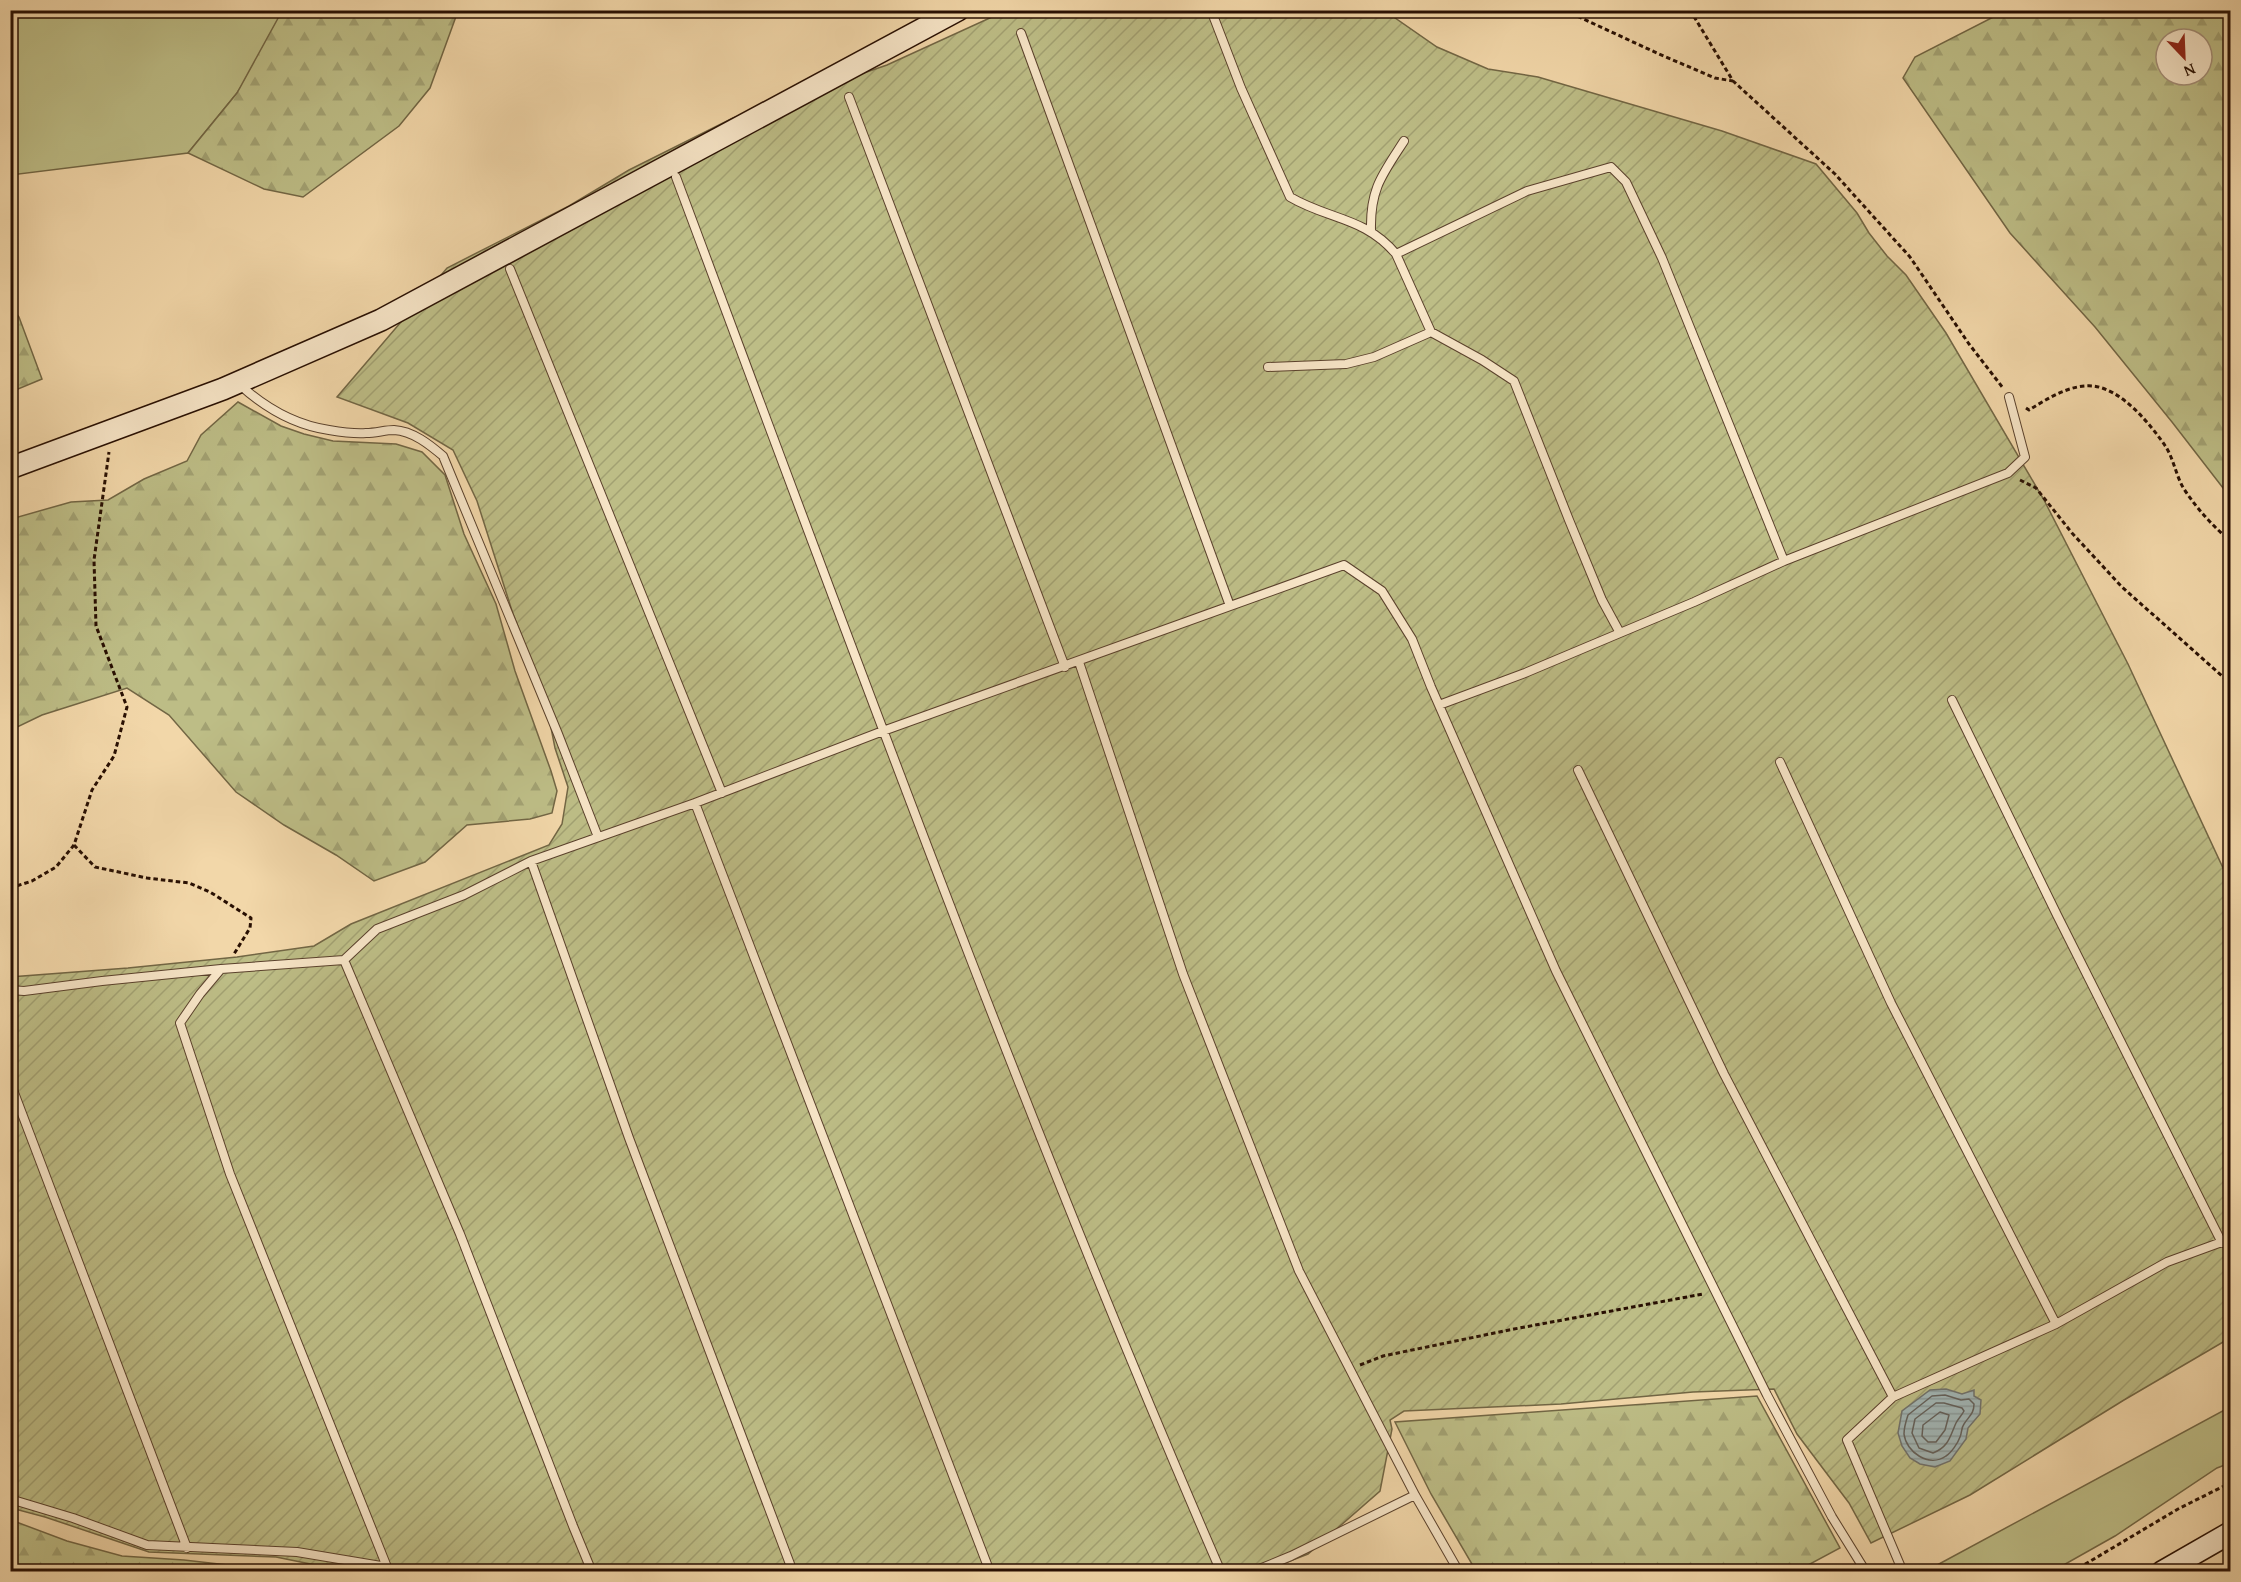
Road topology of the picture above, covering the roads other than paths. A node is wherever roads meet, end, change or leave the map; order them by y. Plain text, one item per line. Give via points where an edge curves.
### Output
1 (958, 10) edge
2 (1211, 10) edge
3 (1021, 33) dead end
4 (849, 97) dead end
5 (1404, 141) dead end
6 (676, 177) dead end
7 (1371, 231) junction
8 (1396, 255) junction
9 (510, 269) dead end
10 (1431, 332) junction
11 (1268, 368) dead end
12 (238, 383) junction
13 (2009, 397) road end
14 (10, 468) edge
15 (1784, 561) junction
16 (1230, 606) junction
17 (1620, 633) junction
18 (1079, 662) junction
19 (1065, 667) junction
20 (1952, 700) dead end
21 (1439, 705) junction
22 (883, 731) junction
23 (1780, 762) dead end
24 (1578, 770) dead end
25 (722, 793) junction
26 (695, 804) junction
27 (598, 837) junction
28 (531, 861) junction
29 (344, 960) junction
30 (221, 969) junction
31 (10, 990) edge
32 (10, 1082) edge
33 (2230, 1239) edge
34 (2222, 1243) junction
35 (2055, 1324) junction
36 (1893, 1397) junction
37 (1415, 1495) junction
38 (10, 1499) edge
39 (2230, 1533) edge
40 (187, 1548) junction
41 (388, 1569) edge
42 (592, 1572) edge
43 (793, 1572) edge
44 (990, 1572) edge
45 (1221, 1572) edge
46 (1252, 1572) edge
47 (1460, 1572) edge
48 (1866, 1572) edge
49 (1903, 1572) edge
50 (2162, 1572) edge

1 - 12 street via 381,321
2 - 7 lane via 1290,197
3 - 16 lane
4 - 19 lane
5 - 7 lane via 1375,190
6 - 22 lane
7 - 8 lane
8 - 10 lane
8 - 15 lane via 1527,192 1611,167 1626,182 1662,258
9 - 25 lane
10 - 11 lane via 1374,357 1347,364
10 - 17 lane via 1514,381 1602,600
12 - 14 street
12 - 27 lane via 274,411 297,422 365,434 396,430 424,441 443,456
13 - 15 lane via 2025,457 2008,474
15 - 17 lane
16 - 18 lane
16 - 21 lane via 1344,565 1382,591 1412,639
17 - 21 lane
18 - 19 lane
18 - 37 lane via 1183,974 1299,1271
19 - 22 lane
20 - 34 lane
21 - 48 lane via 1556,971 1767,1395
22 - 25 lane
22 - 45 lane via 1016,1076
23 - 35 lane via 1891,1003
24 - 36 lane via 1724,1074
25 - 26 lane
26 - 27 lane
26 - 44 lane
27 - 28 lane
28 - 29 lane via 464,896 377,928
28 - 43 lane via 629,1138
29 - 30 lane
29 - 42 lane via 460,1234
30 - 31 lane
30 - 41 lane via 180,1023 230,1174
32 - 40 lane
33 - 34 lane
34 - 35 lane via 2167,1262
35 - 36 lane
36 - 49 lane via 1846,1440
37 - 46 lane
37 - 47 lane
38 - 40 lane via 147,1545
39 - 50 street
40 - 41 lane via 297,1552

